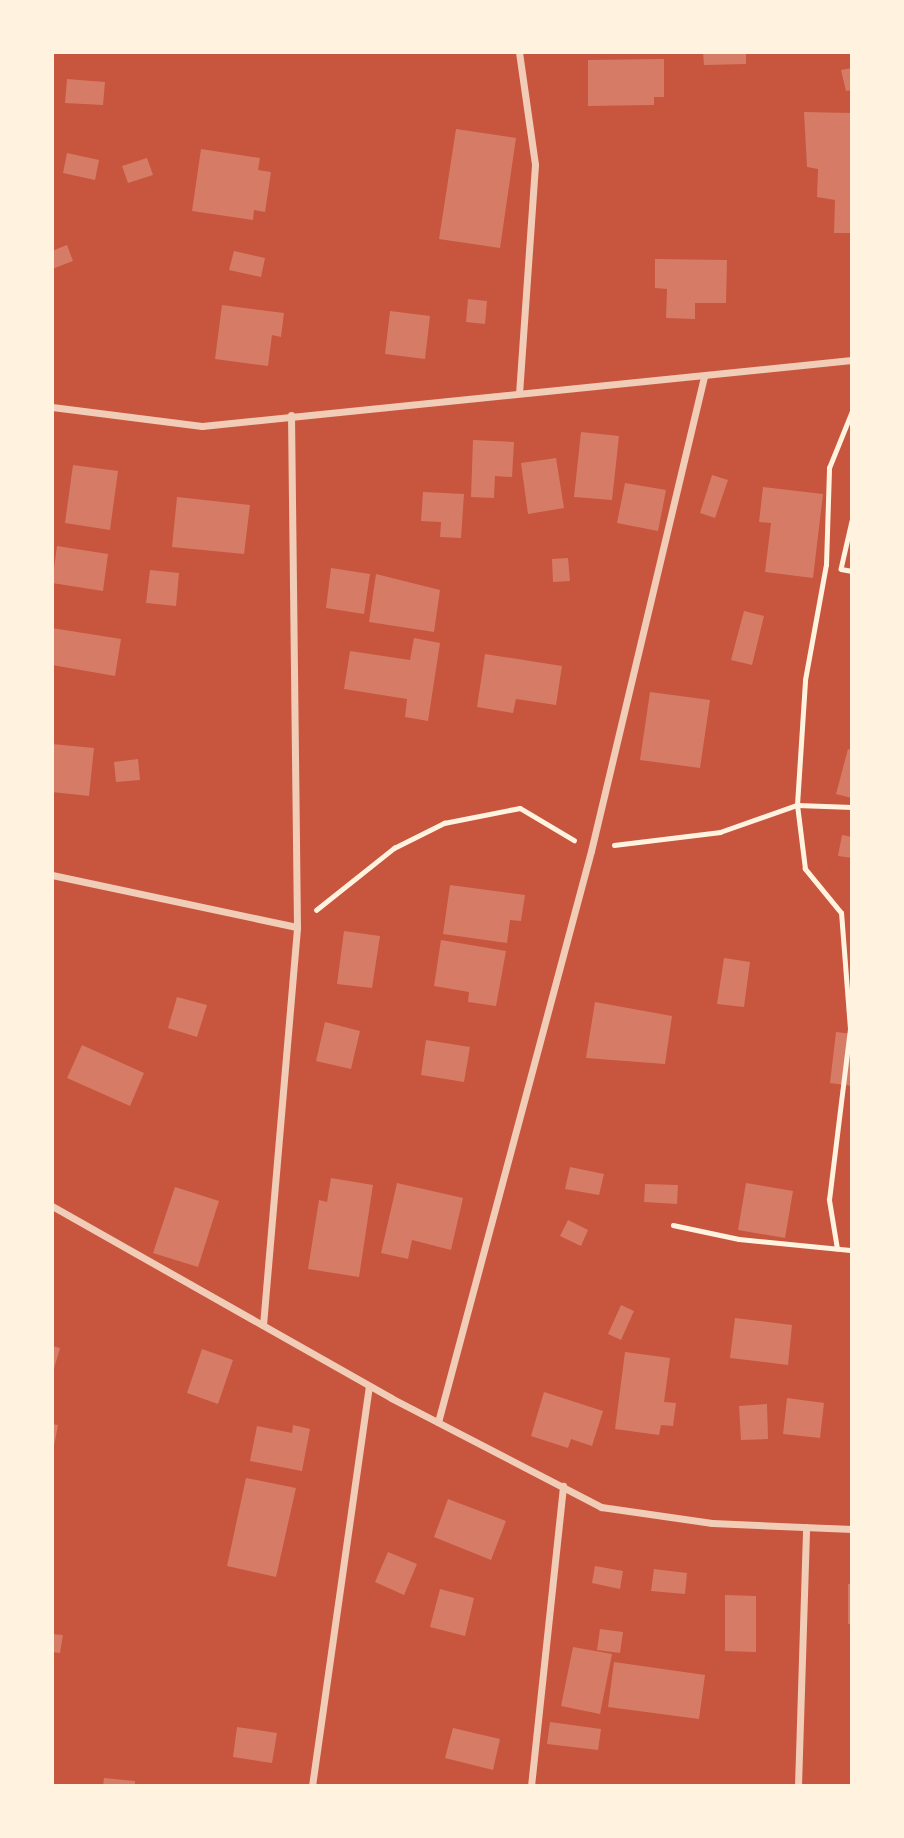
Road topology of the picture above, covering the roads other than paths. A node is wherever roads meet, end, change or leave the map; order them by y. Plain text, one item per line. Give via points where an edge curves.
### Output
1 (519, 52) edge
2 (852, 360) edge
3 (704, 376) junction
4 (519, 393) junction
5 (52, 407) edge
6 (291, 415) junction
7 (52, 875) edge
8 (297, 926) junction
9 (52, 1206) edge
10 (263, 1325) junction
11 (369, 1386) junction
12 (438, 1422) junction
13 (563, 1486) junction
14 (806, 1527) junction
15 (852, 1529) edge
16 (312, 1786) edge
17 (531, 1786) edge
18 (798, 1786) edge

1 - 4 street via 535,164
2 - 3 street
3 - 4 street
3 - 12 street via 591,850
4 - 6 street
5 - 6 street via 202,426
6 - 8 street
7 - 8 street
8 - 10 street
9 - 10 street
10 - 11 street
11 - 12 street
11 - 16 street
12 - 13 street
13 - 14 street via 601,1507
13 - 17 street
14 - 15 street
14 - 18 street

